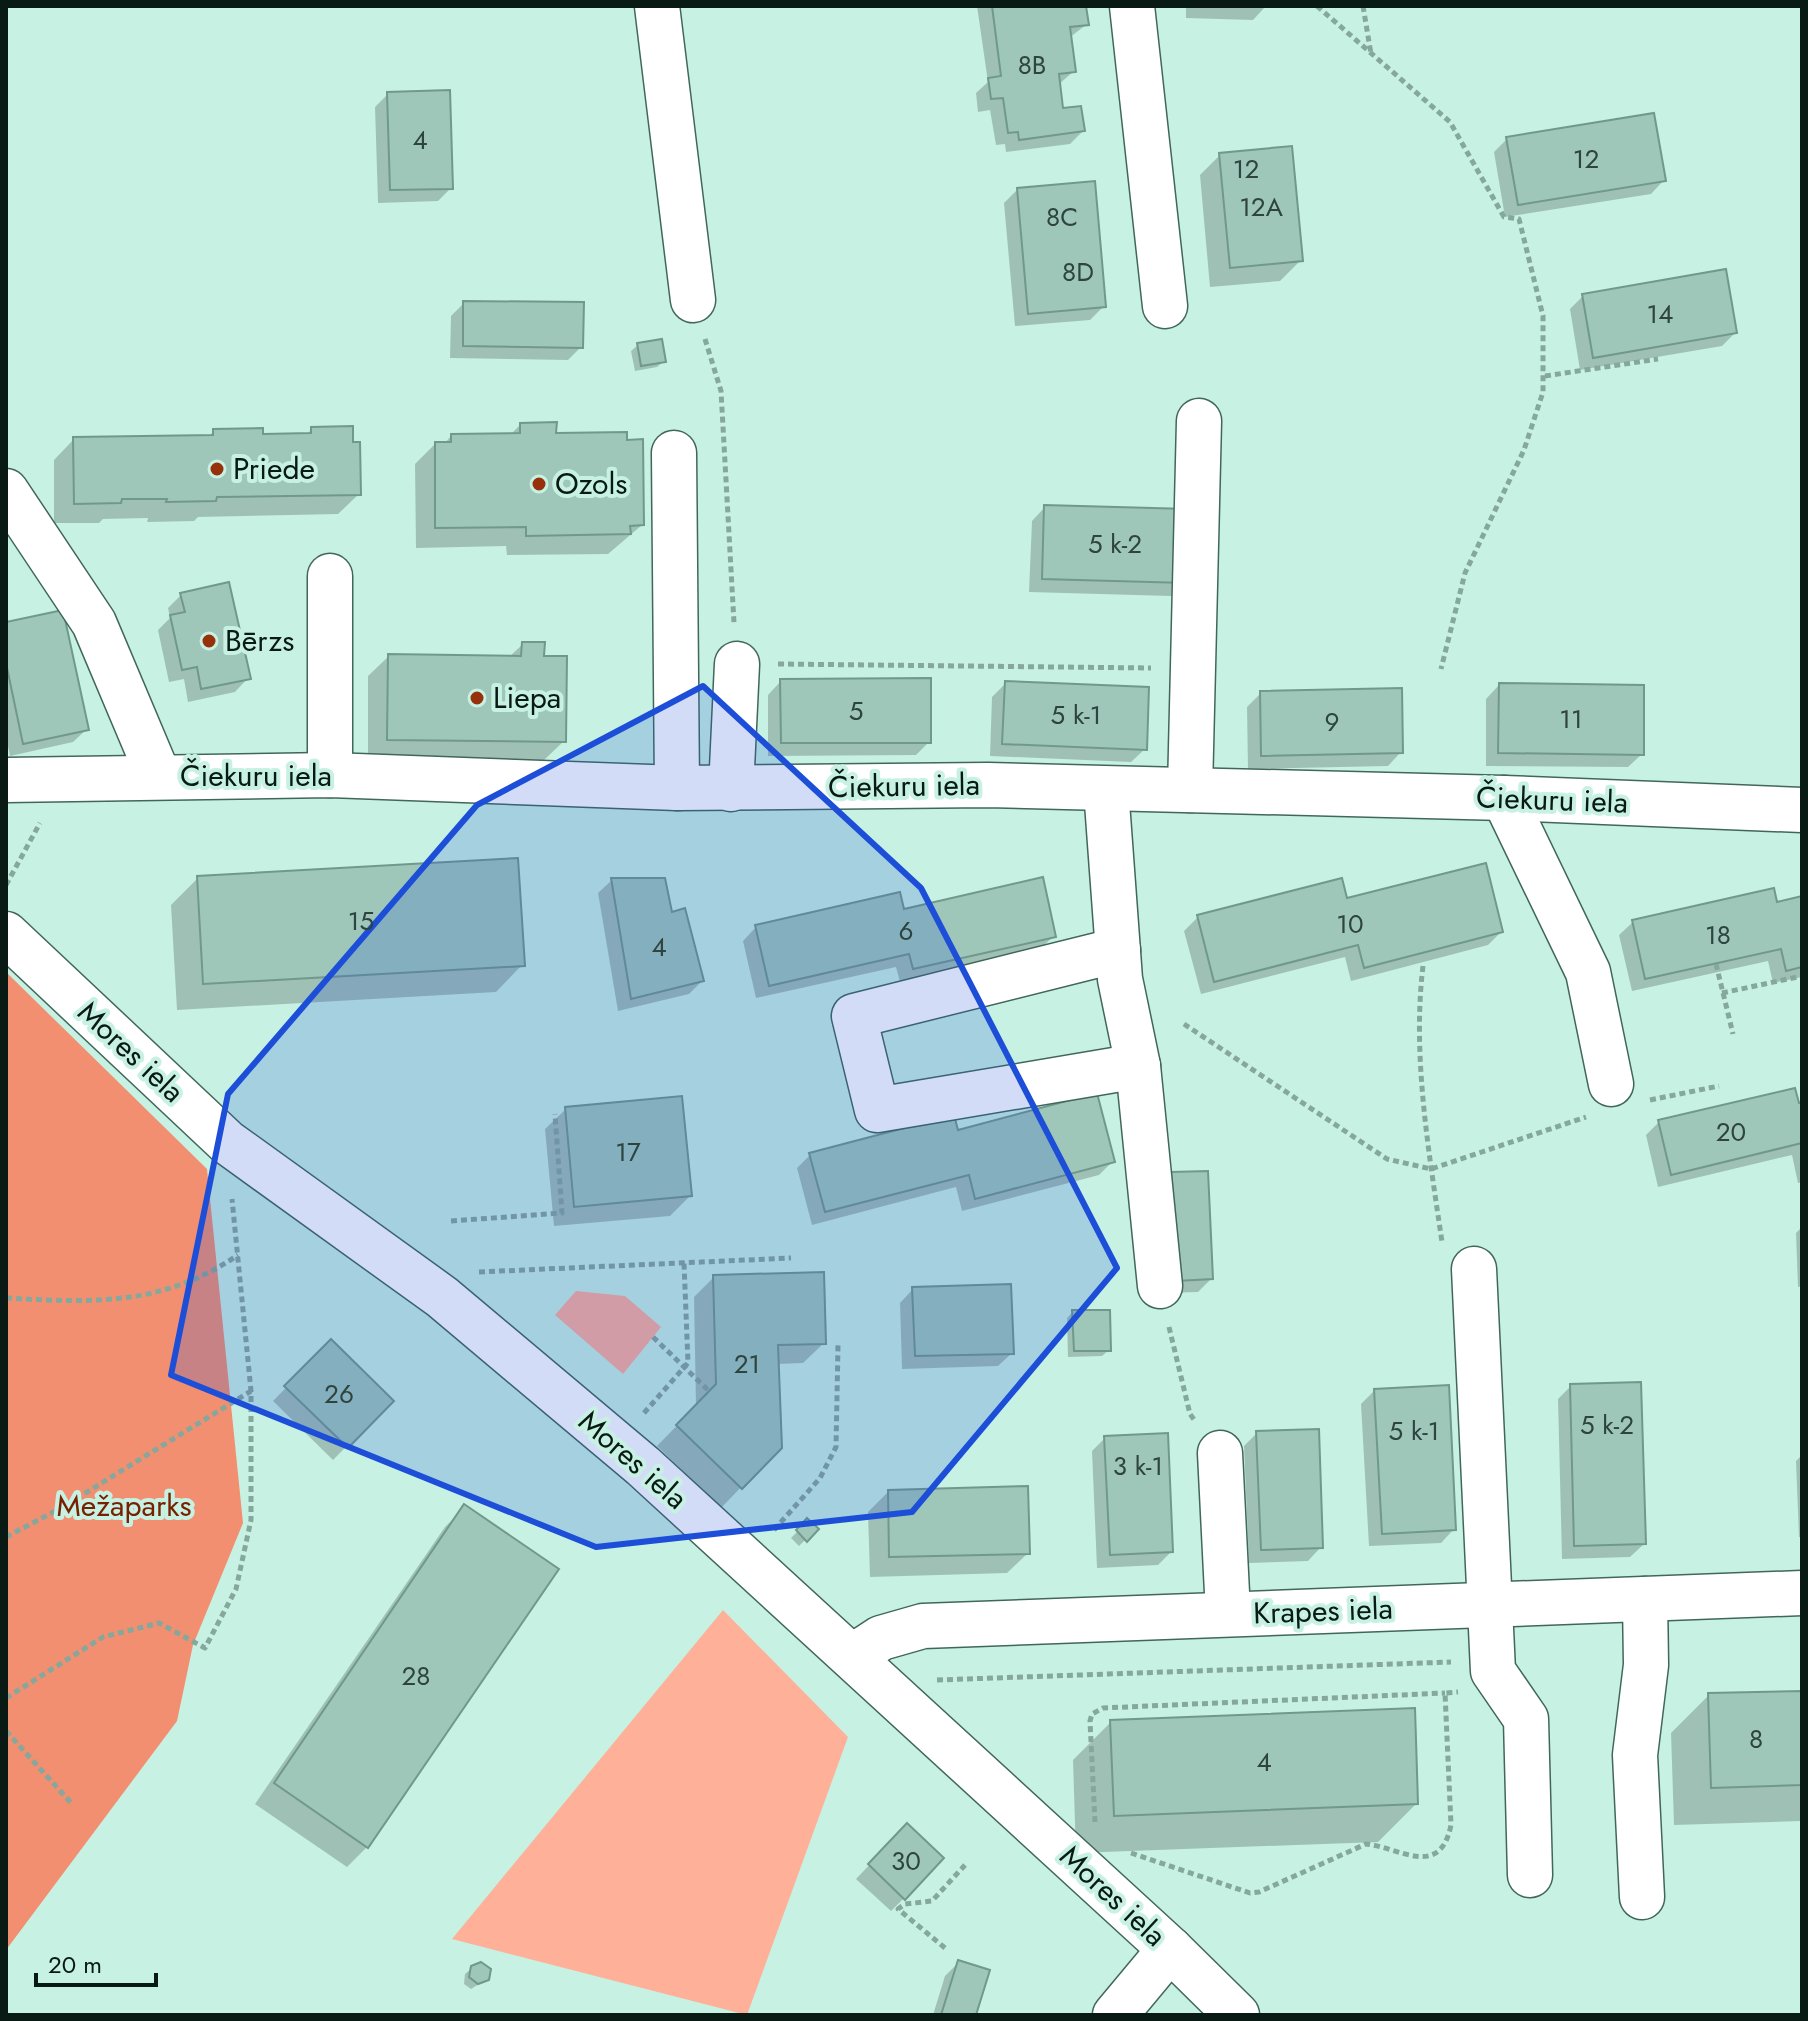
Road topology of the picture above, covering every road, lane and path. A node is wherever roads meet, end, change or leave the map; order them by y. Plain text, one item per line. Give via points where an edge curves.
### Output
1 (657, 6) edge
2 (1132, 6) edge
3 (1317, 6) edge
4 (1363, 6) edge
5 (1372, 55) junction
6 (693, 300) joint
7 (1165, 306) dead end
8 (1658, 359) dead end
9 (1545, 376) junction
10 (1199, 421) dead end
11 (674, 453) dead end
12 (6, 491) edge
13 (330, 576) dead end
14 (737, 664) junction
15 (1193, 669) junction
16 (1441, 669) dead end
17 (330, 775) junction
18 (159, 777) junction
19 (6, 780) edge
20 (63, 780) junction
21 (677, 788) junction
22 (731, 789) junction
23 (1106, 789) junction
24 (1190, 790) junction
25 (1504, 798) junction
26 (1802, 810) edge
27 (6, 885) edge
28 (6, 934) edge
29 (1118, 950) junction
30 (1716, 964) dead end
31 (1423, 966) dead end
32 (1802, 976) edge
33 (1722, 993) junction
34 (1184, 1024) dead end
35 (1733, 1034) dead end
36 (1138, 1066) junction
37 (1719, 1086) dead end
38 (1619, 1099) junction
39 (555, 1114) dead end
40 (227, 1142) junction
41 (1431, 1169) junction
42 (451, 1221) dead end
43 (238, 1255) junction
44 (791, 1258) dead end
45 (684, 1263) junction
46 (1474, 1269) joint
47 (1160, 1286) joint
48 (442, 1297) junction
49 (6, 1298) edge
50 (653, 1337) dead end
51 (838, 1345) dead end
52 (684, 1366) junction
53 (251, 1391) junction
54 (709, 1391) dead end
55 (639, 1420) dead end
56 (1220, 1453) joint
57 (761, 1525) dead end
58 (6, 1537) edge
59 (1802, 1593) edge
60 (1645, 1599) junction
61 (1228, 1613) junction
62 (1492, 1627) junction
63 (862, 1666) junction
64 (1506, 1689) junction
65 (1445, 1693) junction
66 (6, 1698) edge
67 (6, 1731) edge
68 (72, 1804) dead end
69 (1095, 1827) dead end
70 (1115, 1848) dead end
71 (965, 1865) dead end
72 (1530, 1875) dead end
73 (1642, 1897) dead end
74 (945, 1948) dead end
75 (1170, 1949) junction
76 (1115, 2015) edge
77 (1237, 2015) edge

1 - 6 street
2 - 7 street
3 - 5 path
4 - 5 path
5 - 9 path via 1450,122 1504,217 1519,219 1543,316
6 - 14 path via 721,391
8 - 9 path
9 - 16 path via 1524,450 1465,573
10 - 15 street
11 - 21 street
12 - 18 street via 94,623
13 - 17 street
14 - 15 path
14 - 22 street
15 - 24 street
17 - 18 street, Čiekuru iela
17 - 21 street, Čiekuru iela
18 - 20 street, Čiekuru iela
19 - 20 street, Čiekuru iela
20 - 27 path
21 - 22 street, Čiekuru iela
22 - 23 street, Čiekuru iela
23 - 24 street, Čiekuru iela
23 - 29 street
24 - 25 street, Čiekuru iela
25 - 26 street, Čiekuru iela
25 - 38 street via 1588,972
28 - 40 street, Mores iela
29 - 36 street
29 - 36 street via 854,1016 877,1110
30 - 33 path
31 - 41 path via 1418,1005
32 - 33 path
33 - 35 path
34 - 41 path via 1387,1159
36 - 47 street
37 - 38 path
38 - 41 path
39 - 42 path via 562,1213
40 - 43 path
40 - 48 street, Mores iela
41 - 46 path via 1445,1261
43 - 49 path via 206,1277 159,1294 111,1301
43 - 53 path
44 - 45 path
45 - 48 path via 475,1273
45 - 52 path
46 - 62 street
47 - 56 path via 1190,1414
48 - 63 street, Mores iela via 643,1466
50 - 52 path
51 - 57 path via 836,1447 820,1478 771,1533
52 - 54 path
52 - 55 path
53 - 58 path
53 - 66 path via 251,1520 236,1589 205,1648 159,1623 103,1637
56 - 61 street
59 - 60 street, Krapes iela
60 - 62 street, Krapes iela
60 - 73 street via 1646,1665 1635,1755
61 - 62 street, Krapes iela
61 - 63 street, Krapes iela via 923,1626 881,1638
62 - 63 path via 1456,1662 931,1680
62 - 64 street via 1493,1671
63 - 75 street, Mores iela
64 - 65 path
64 - 72 street via 1526,1719
65 - 69 path via 1103,1708 1090,1721
65 - 70 path via 1451,1825 1449,1838 1437,1851 1416,1859 1366,1844 1250,1893
67 - 68 path
71 - 74 path via 932,1901 898,1909
75 - 76 street
75 - 77 street, Mores iela

